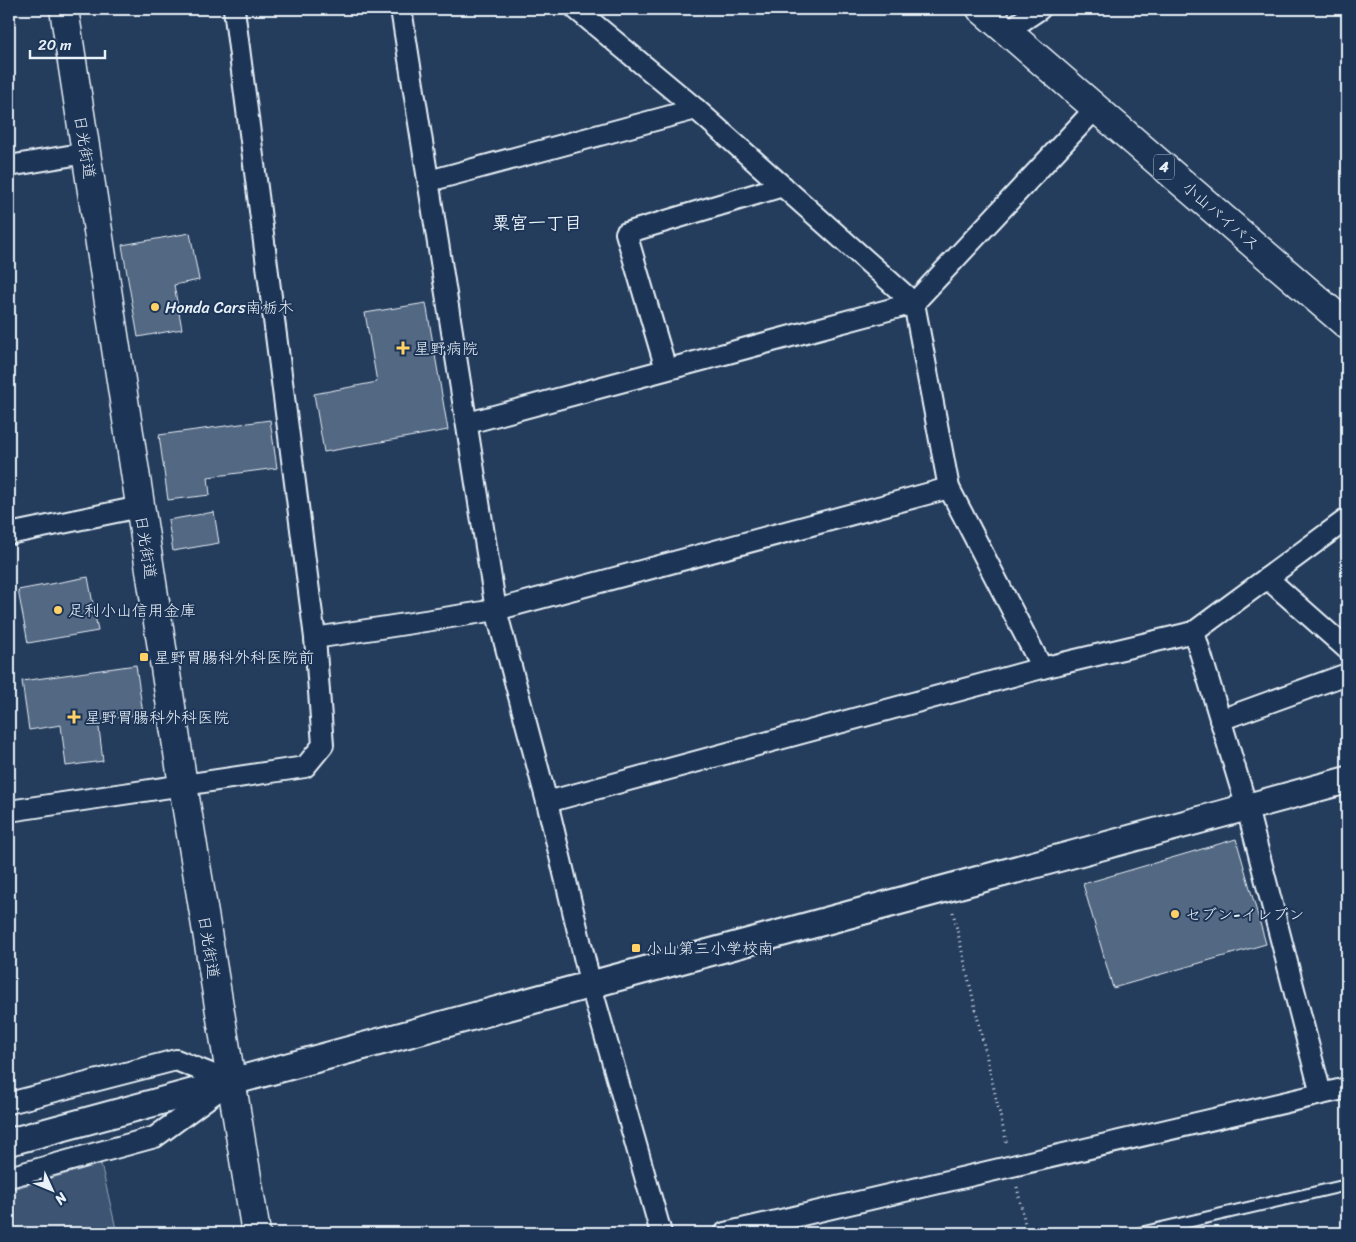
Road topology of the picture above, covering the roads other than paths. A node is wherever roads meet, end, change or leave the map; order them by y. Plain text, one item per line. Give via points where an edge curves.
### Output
1 (64, 9) edge
2 (234, 9) edge
3 (401, 9) edge
4 (576, 9) edge
5 (981, 9) edge
6 (1040, 9) edge
7 (1007, 31) junction
8 (1096, 108) junction
9 (696, 109) junction
10 (86, 153) junction
11 (9, 166) edge
12 (429, 181) junction
13 (782, 186) junction
14 (914, 303) junction
15 (1347, 325) edge
16 (666, 369) junction
17 (468, 423) junction
18 (949, 488) junction
19 (140, 507) junction
20 (1347, 519) edge
21 (9, 534) edge
22 (1266, 578) junction
23 (496, 610) junction
24 (1194, 632) junction
25 (315, 638) junction
26 (1347, 649) edge
27 (1042, 668) junction
28 (1347, 674) edge
29 (1220, 720) junction
30 (1347, 780) edge
31 (183, 785) junction
32 (547, 802) junction
33 (1246, 808) junction
34 (9, 811) edge
35 (591, 986) junction
36 (230, 1082) junction
37 (1347, 1088) edge
38 (1321, 1094) junction
39 (9, 1103) edge
40 (9, 1142) edge
41 (9, 1177) edge
42 (1347, 1185) edge
43 (256, 1233) edge
44 (661, 1233) edge
45 (725, 1233) edge
46 (1140, 1233) edge

1 - 10 main road, 日光街道
2 - 25 street
3 - 12 street
4 - 9 street
5 - 7 main road, 小山バイパス / 4
6 - 7 street
7 - 8 main road, 小山バイパス / 4
8 - 14 street
8 - 15 main road, 小山バイパス / 4
9 - 12 street
9 - 13 street
10 - 11 street
10 - 19 main road, 日光街道
12 - 17 street
13 - 14 street
13 - 16 street via 626,233
14 - 16 street
14 - 18 street
16 - 17 street
17 - 23 street
18 - 23 street
18 - 27 street
19 - 21 street
19 - 31 main road, 日光街道
20 - 22 street
22 - 24 street
22 - 26 street
23 - 25 street
23 - 32 street
24 - 27 street
24 - 29 street
25 - 31 street via 324,745 305,767
27 - 32 street
28 - 29 street
29 - 33 street
30 - 33 street
31 - 34 street
31 - 36 main road, 日光街道
32 - 35 street
33 - 35 street
33 - 38 street
35 - 36 street
35 - 44 street
36 - 39 street via 176,1060
36 - 40 street
36 - 41 street via 155,1138
36 - 43 main road, 日光街道
37 - 38 street
38 - 45 street
42 - 46 lane

